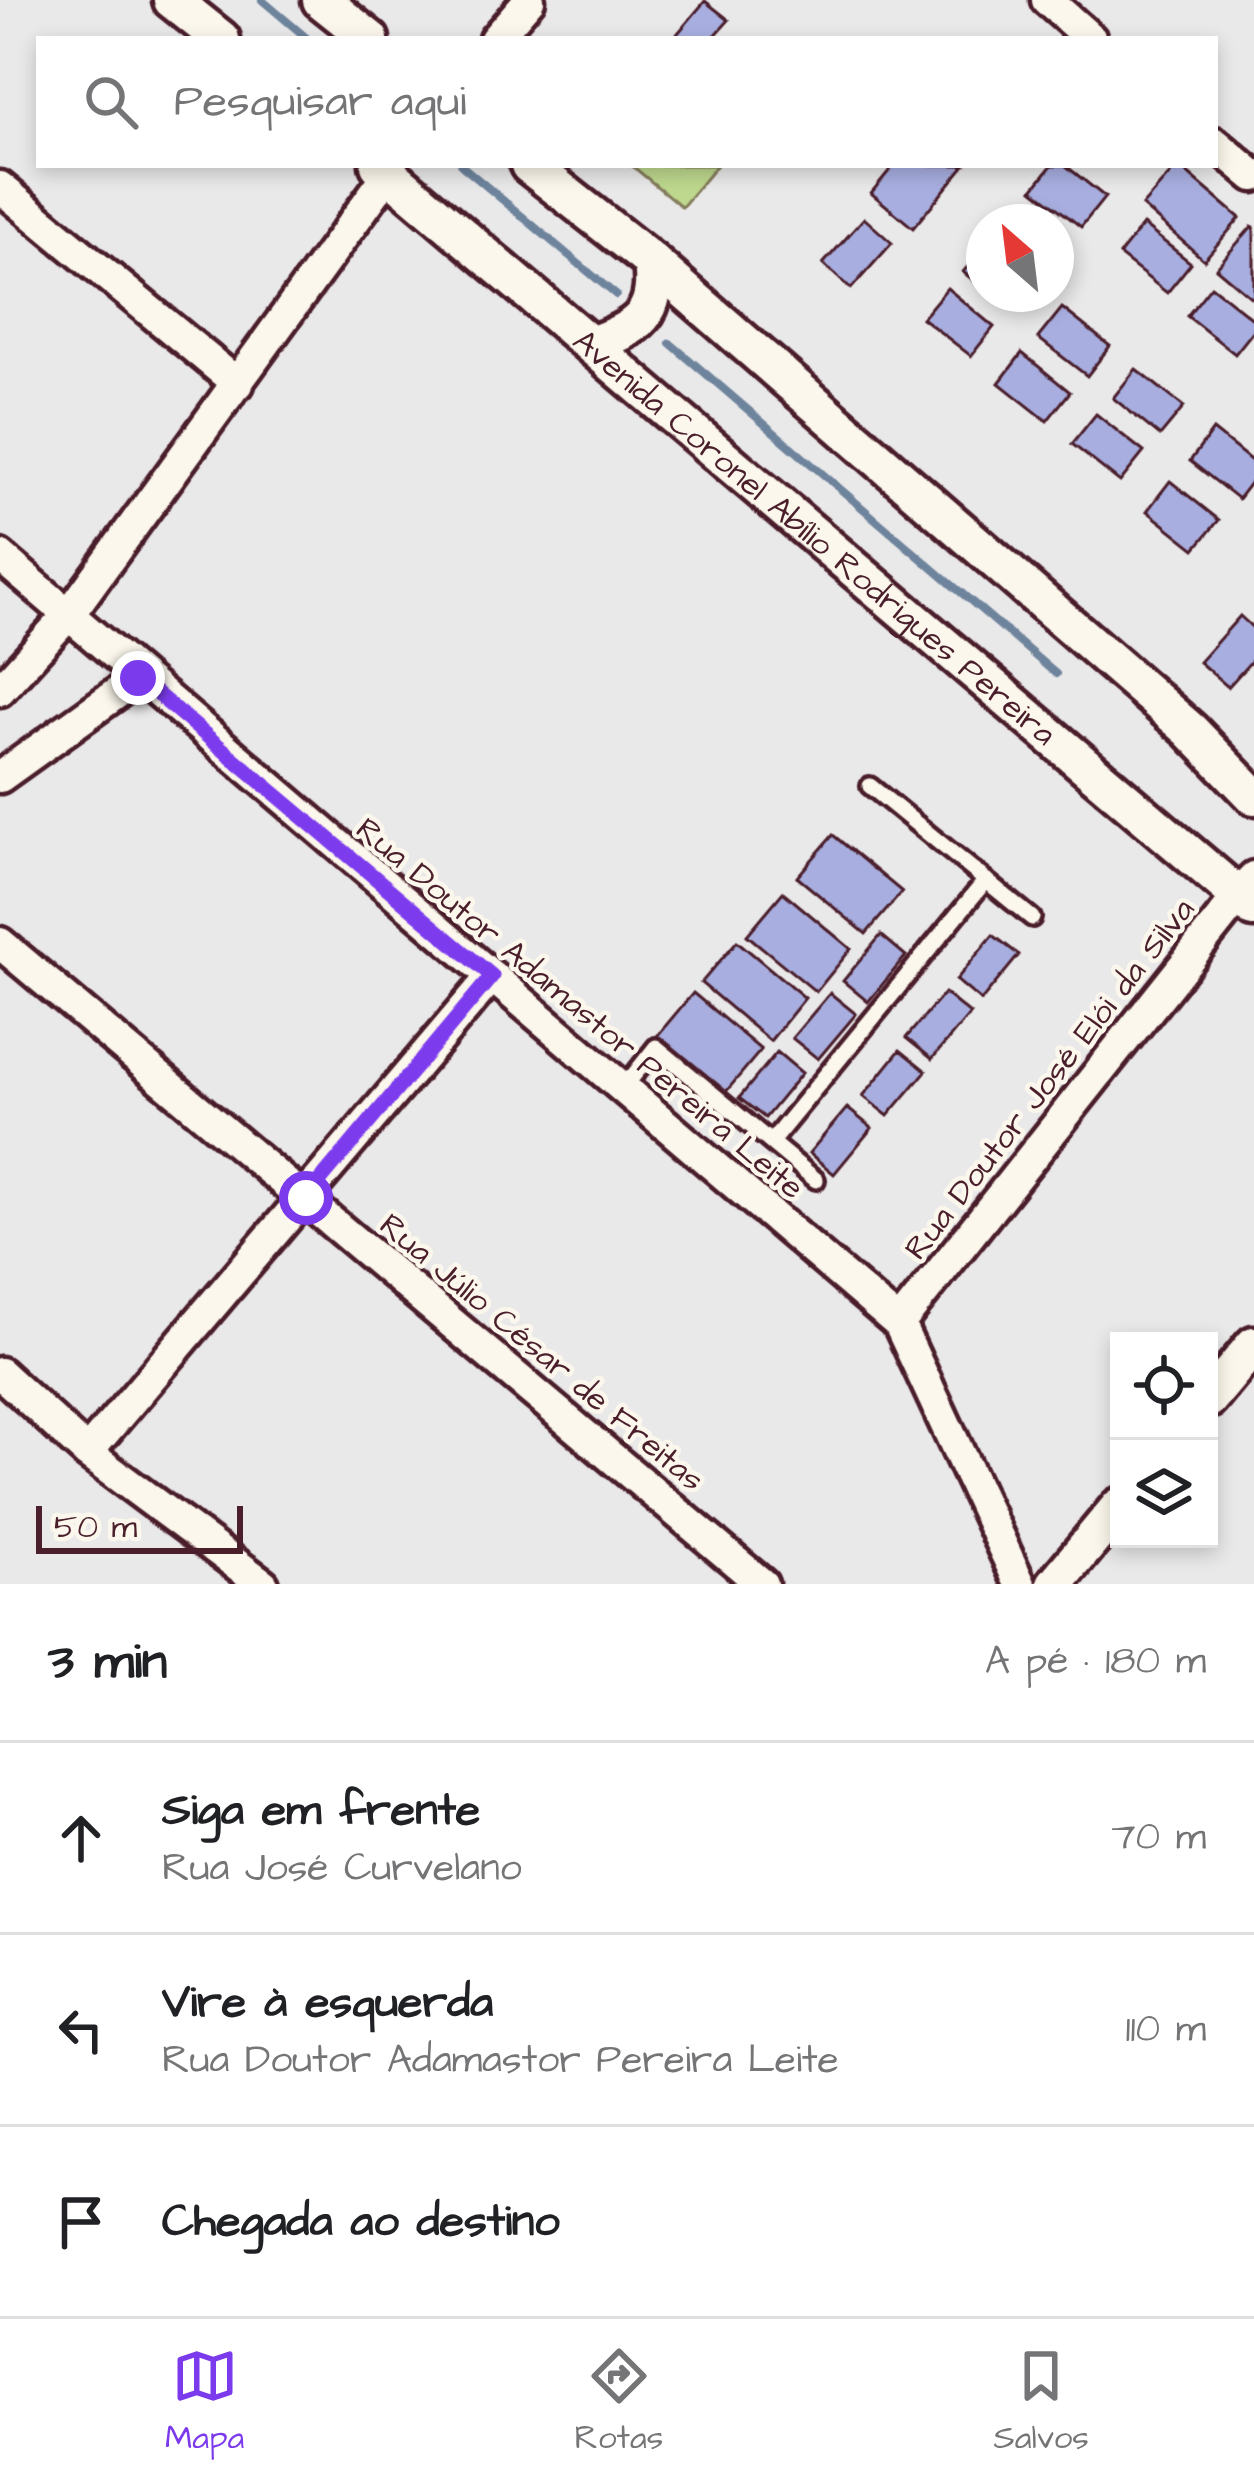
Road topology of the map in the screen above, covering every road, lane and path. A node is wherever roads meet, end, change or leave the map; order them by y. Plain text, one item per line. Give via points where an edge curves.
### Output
1 (172, 0) edge
2 (321, 0) edge
3 (529, 0) edge
4 (1047, 0) edge
5 (217, 36) edge
6 (366, 36) edge
7 (498, 36) edge
8 (1088, 36) edge
9 (1218, 146) edge
10 (533, 168) edge
11 (384, 169) edge
12 (1254, 176) edge
13 (0, 187) edge
14 (652, 262) junction
15 (591, 345) junction
16 (238, 384) junction
17 (0, 556) edge
18 (70, 613) junction
19 (138, 678) junction
20 (0, 690) edge
21 (0, 777) edge
22 (870, 786) dead end
23 (1254, 796) edge
24 (986, 880) junction
25 (1249, 895) edge
26 (1032, 917) dead end
27 (0, 943) edge
28 (492, 976) junction
29 (622, 1090) junction
30 (771, 1142) junction
31 (816, 1180) dead end
32 (306, 1198) junction
33 (898, 1324) junction
34 (1254, 1345) edge
35 (0, 1373) edge
36 (1218, 1388) edge
37 (87, 1453) junction
38 (1110, 1519) edge
39 (262, 1584) edge
40 (762, 1584) edge
41 (1020, 1584) edge
42 (1055, 1584) edge

1 - 5 street
2 - 6 street
3 - 7 street
4 - 8 street
9 - 12 street
10 - 14 street
11 - 15 street, Avenida Coronel Abílio Rodrigues Pereira
11 - 16 street
13 - 16 street
14 - 15 street via 656,296 644,316
14 - 23 street via 1190,730
15 - 25 street, Avenida Coronel Abílio Rodrigues Pereira
16 - 18 street
17 - 18 street, Rua Doutor Adamastor Pereira Leite
18 - 19 street, Rua Doutor Adamastor Pereira Leite
18 - 20 street
19 - 21 street
19 - 28 street, Rua Doutor Adamastor Pereira Leite
22 - 24 lane
24 - 26 lane
24 - 30 lane
25 - 33 street, Rua Doutor José Elói da Silva
27 - 32 street, Rua Júlio César de Freitas
28 - 29 street, Rua Doutor Adamastor Pereira Leite
28 - 32 street
29 - 30 lane via 656,1047
29 - 33 street, Rua Doutor Adamastor Pereira Leite
30 - 31 lane
32 - 37 street
32 - 40 street, Rua Júlio César de Freitas
33 - 41 street, Rua Doutor Adamastor Pereira Leite
34 - 36 street
35 - 37 street
37 - 39 street
38 - 42 street

